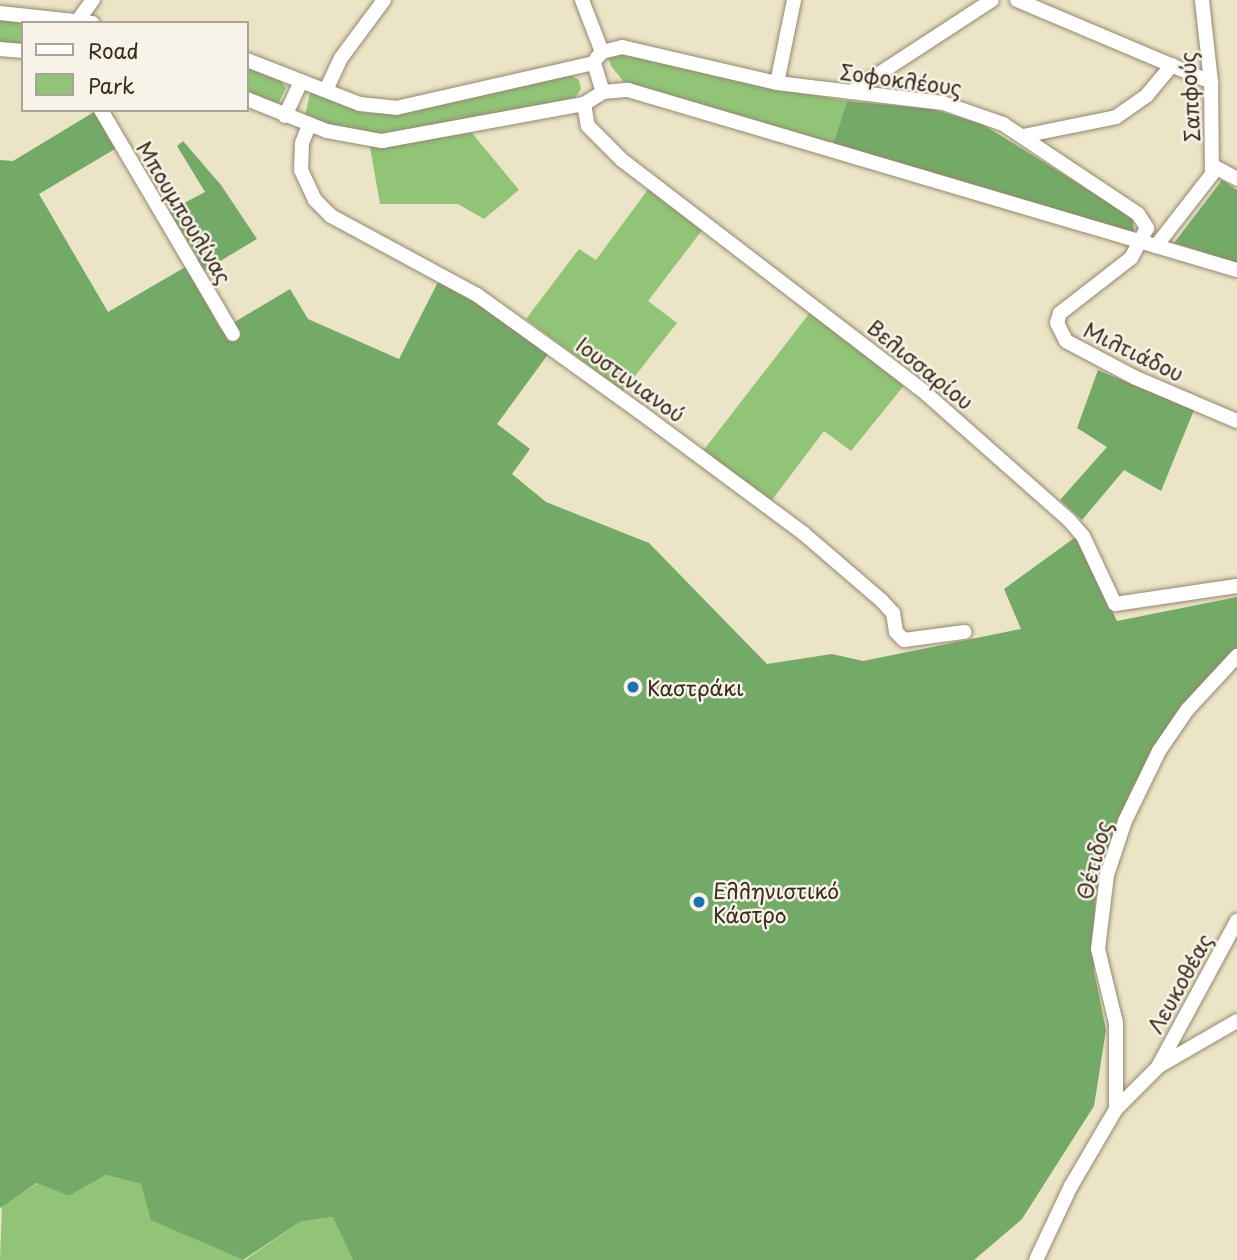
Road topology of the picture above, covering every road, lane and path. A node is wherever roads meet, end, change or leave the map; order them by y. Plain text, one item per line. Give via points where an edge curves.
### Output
1 (93, 0) edge
2 (384, 0) edge
3 (582, 0) edge
4 (794, 0) edge
5 (992, 0) edge
6 (1017, 0) edge
7 (1202, 0) edge
8 (0, 13) edge
9 (73, 21) edge
10 (82, 21) edge
11 (0, 50) edge
12 (21, 51) edge
13 (598, 58) junction
14 (248, 60) edge
15 (1172, 65) junction
16 (301, 81) junction
17 (1211, 82) junction
18 (777, 83) junction
19 (326, 90) junction
20 (603, 92) junction
21 (851, 92) junction
22 (248, 99) edge
23 (584, 104) junction
24 (102, 112) edge
25 (285, 116) junction
26 (309, 125) junction
27 (1023, 136) junction
28 (1213, 166) junction
29 (1237, 178) edge
30 (1149, 244) junction
31 (1237, 270) edge
32 (233, 334) dead end
33 (1237, 421) edge
34 (1237, 586) edge
35 (964, 632) dead end
36 (1237, 656) edge
37 (1237, 921) edge
38 (1237, 1021) edge
39 (1159, 1066) junction
40 (1116, 1109) junction
41 (1036, 1260) edge

1 - 10 street
2 - 19 street via 341,58
3 - 13 street
4 - 18 street
5 - 21 street
6 - 15 street
7 - 17 street, Σαπφούς
8 - 9 street
11 - 12 street
13 - 18 street, Σοφοκλέους via 616,47 637,49
13 - 19 street, Σοφοκλέους via 396,108 372,107
13 - 20 street
14 - 16 street, Σοφοκλέους
15 - 17 street
15 - 27 street via 1140,101 1108,121
16 - 19 street, Σοφοκλέους
16 - 25 street
17 - 28 street, Σαπφούς
18 - 21 street, Σοφοκλέους
20 - 23 street
20 - 30 street via 628,90
21 - 27 street, Σοφοκλέους via 952,105 989,117
22 - 25 street
23 - 26 street via 397,141 349,137
23 - 34 street, Βελισσαρίου via 588,126 622,160 922,390 1069,520 1083,536 1115,604
24 - 32 street, Μπουμπουλίνας
25 - 26 street
26 - 35 street, Ιουστινιανού via 302,143 301,170 316,200 331,216 477,295 650,418 803,533 881,600 893,613 896,632 904,640
27 - 30 street, Σοφοκλέους via 1138,214 1147,228
28 - 29 street, Σαπφούς
28 - 30 street, Μιλτιάδου via 1207,185
30 - 31 street
30 - 33 street, Μιλτιάδου via 1063,309 1057,319 1062,334 1071,346 1097,359
36 - 40 street, Θέτιδος via 1186,710 1159,751 1125,821 1107,875 1098,949 1116,1023
37 - 39 street, Λευκοθέας
38 - 39 street
39 - 40 street
40 - 41 street via 1071,1185

